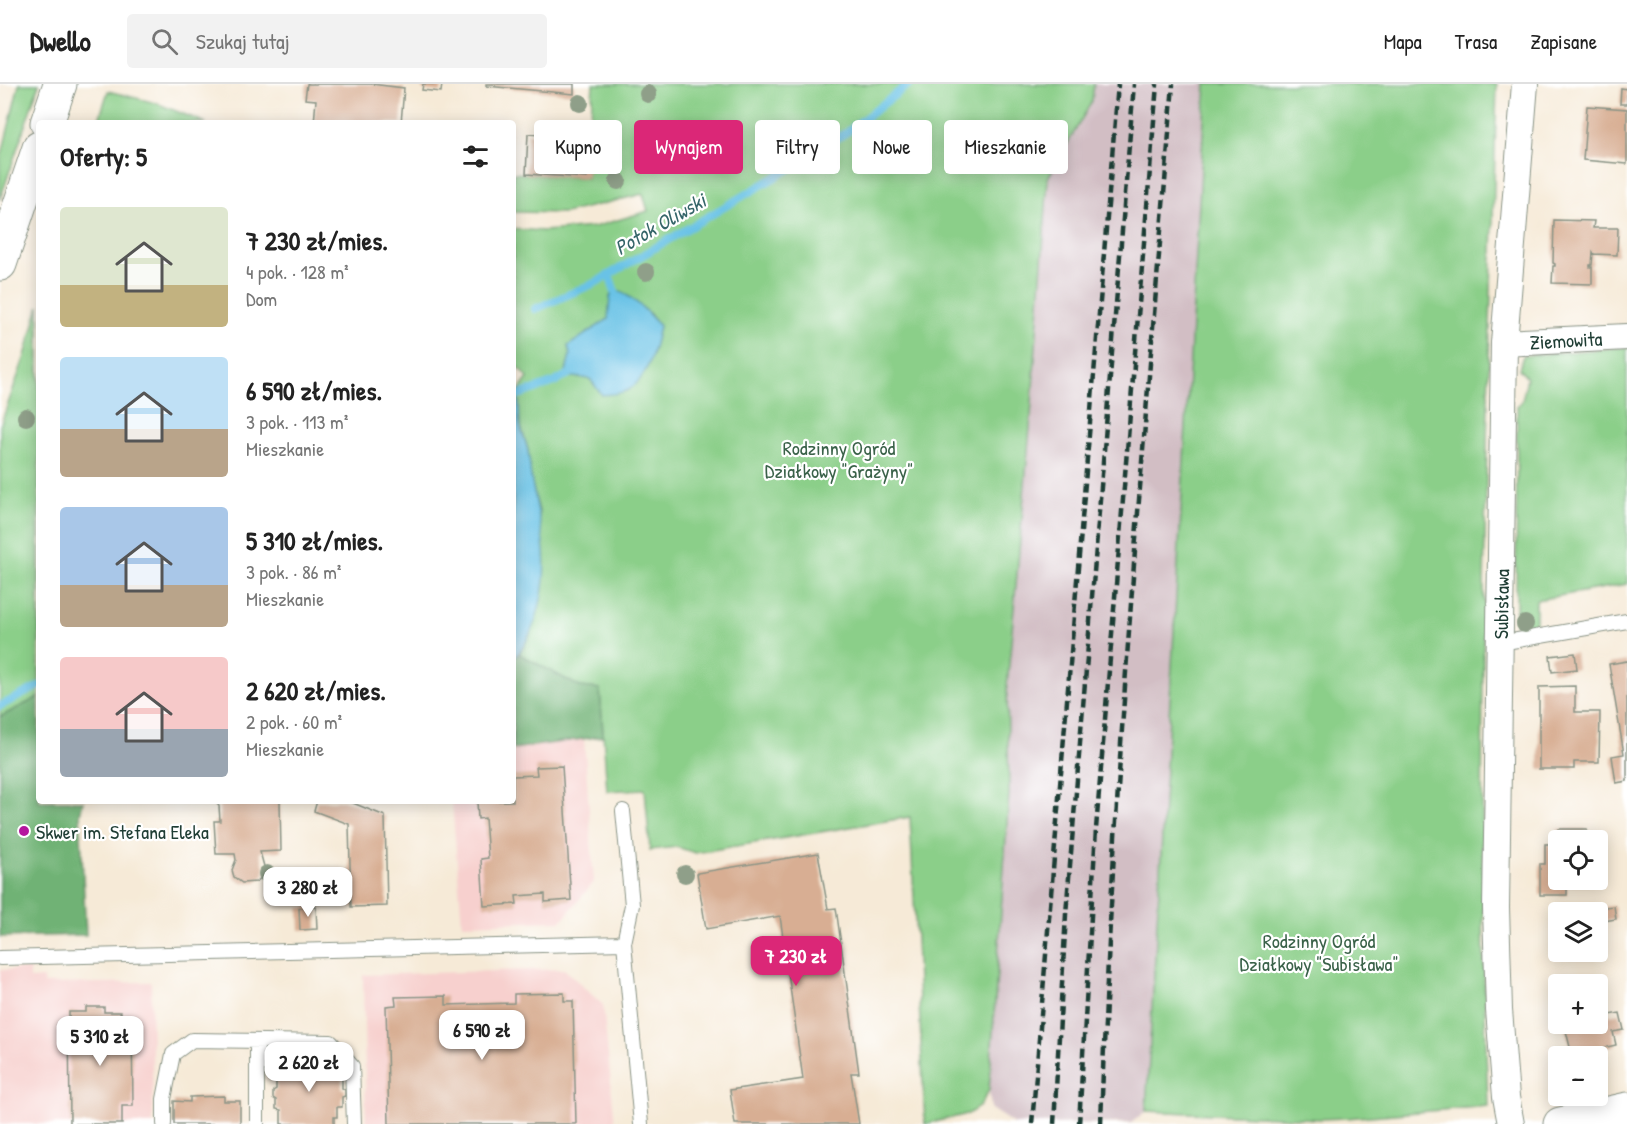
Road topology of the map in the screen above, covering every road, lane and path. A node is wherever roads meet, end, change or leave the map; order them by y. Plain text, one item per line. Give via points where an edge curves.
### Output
1 (60, 84) edge
2 (1525, 84) edge
3 (48, 120) edge
4 (36, 157) edge
5 (0, 264) edge
6 (1627, 337) edge
7 (1504, 344) junction
8 (1627, 621) edge
9 (1500, 643) junction
10 (623, 810) dead end
11 (624, 943) junction
12 (0, 958) edge
13 (257, 1041) junction
14 (1627, 1109) edge
15 (164, 1124) edge
16 (257, 1124) edge
17 (354, 1124) edge
18 (641, 1124) edge
19 (1511, 1124) edge
20 (1560, 1124) edge

1 - 3 main road
2 - 7 street, Subisława
4 - 5 main road
6 - 7 street, Ziemowita
7 - 9 street, Subisława
8 - 9 lane
9 - 19 street, Subisława via 1496,908 1499,1010
10 - 11 lane via 632,905
11 - 12 lane
11 - 18 lane
13 - 15 lane via 192,1040 173,1054 164,1099
13 - 16 lane
13 - 17 lane via 331,1042 352,1066
14 - 20 main road

